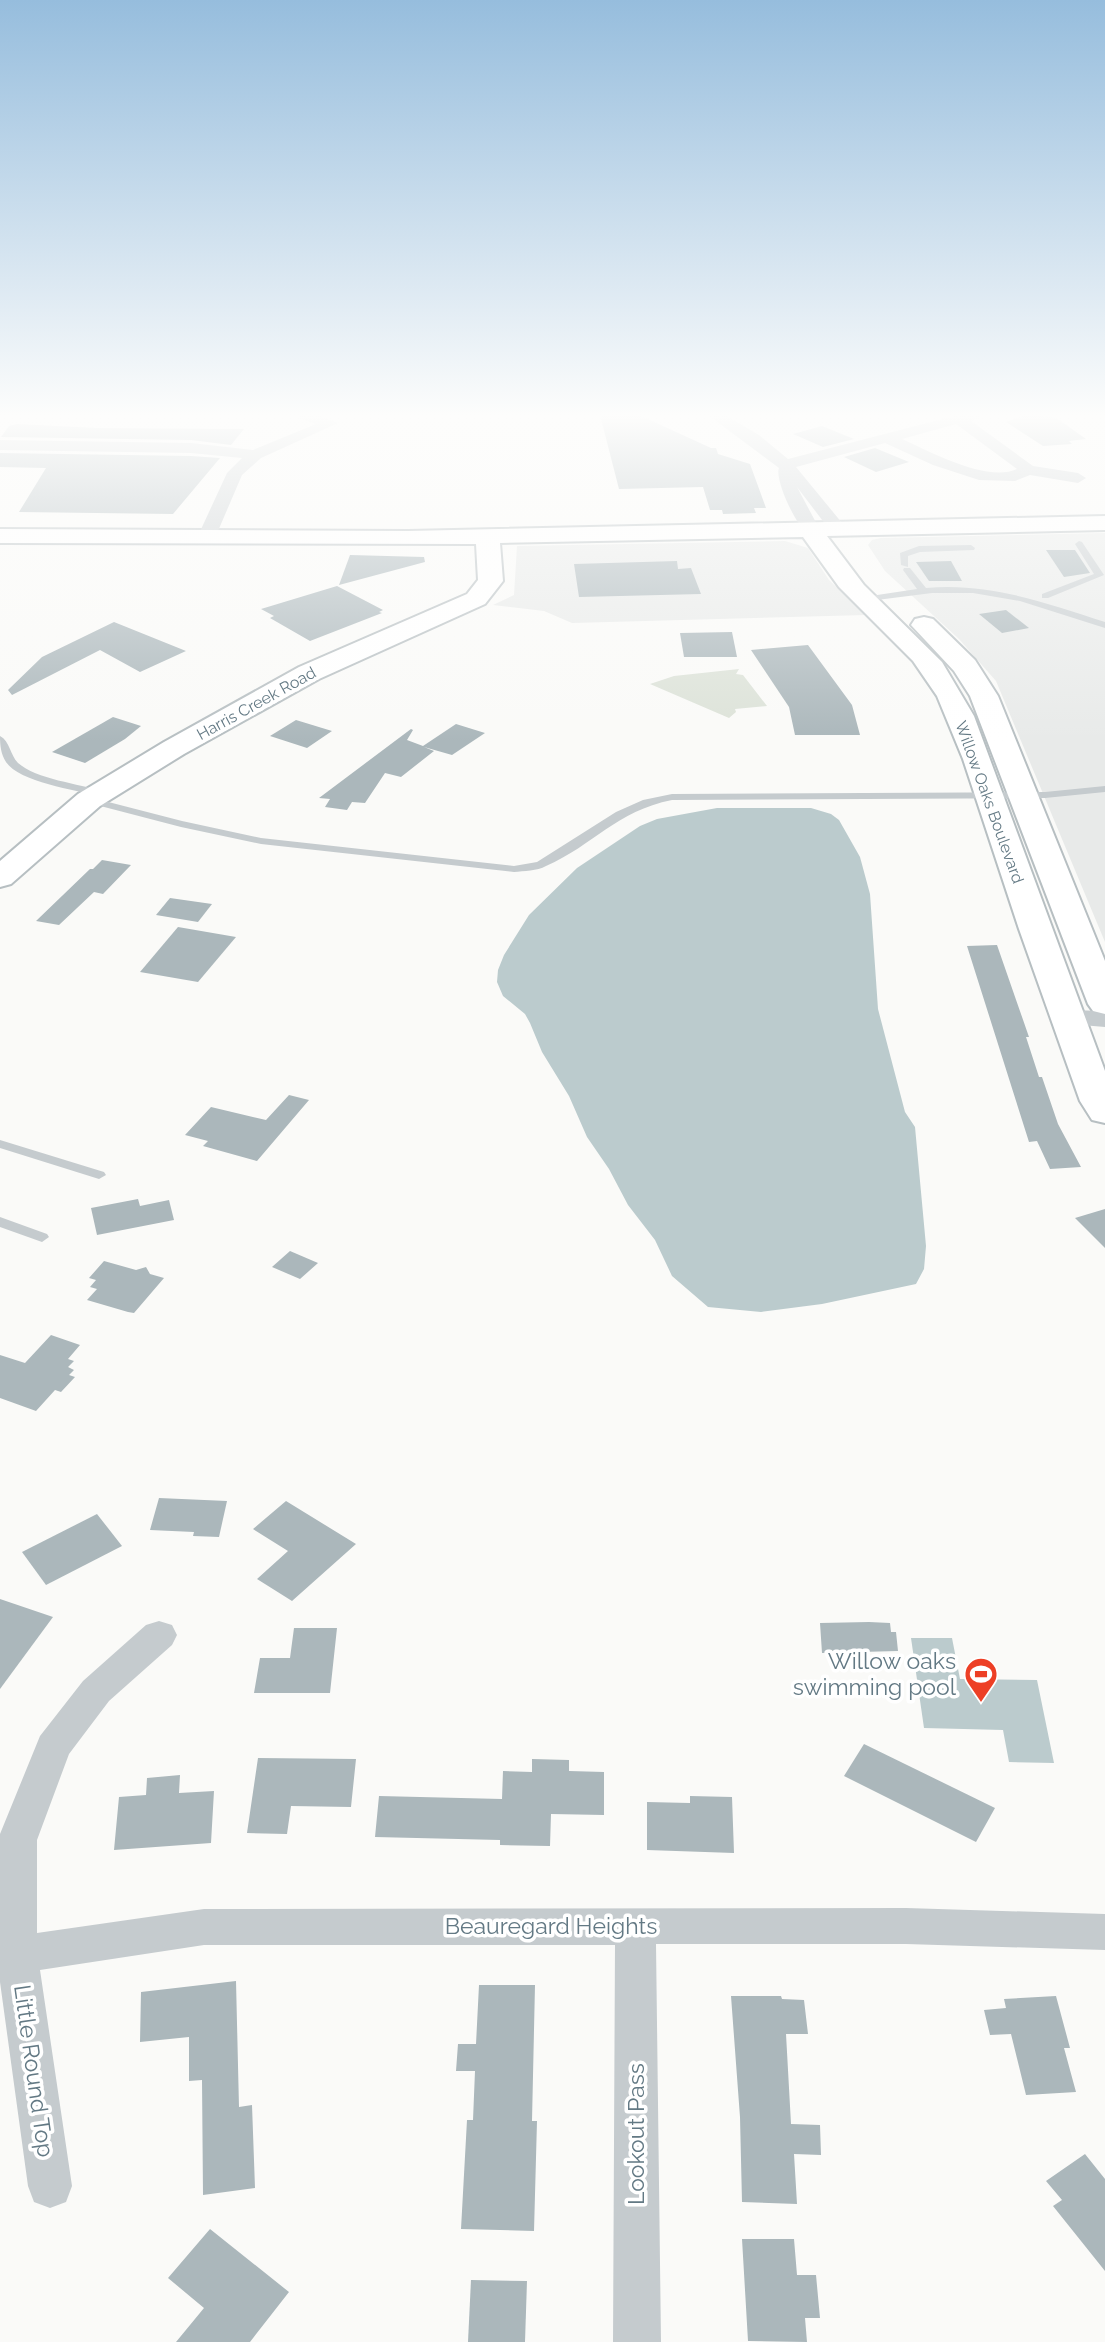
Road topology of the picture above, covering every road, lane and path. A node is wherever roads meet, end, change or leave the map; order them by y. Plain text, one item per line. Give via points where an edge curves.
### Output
1 (212, 524) edge
2 (819, 524) edge
3 (822, 524) edge
4 (1053, 524) edge
5 (824, 530) junction
6 (0, 536) edge
7 (488, 537) junction
8 (206, 538) junction
9 (1079, 544) dead end
10 (971, 548) dead end
11 (924, 592) junction
12 (1045, 596) dead end
13 (878, 598) junction
14 (1105, 625) edge
15 (0, 739) edge
16 (1105, 789) edge
17 (989, 794) junction
18 (1024, 795) junction
19 (94, 796) junction
20 (0, 877) edge
21 (1105, 1004) edge
22 (1067, 1018) junction
23 (1105, 1019) edge
24 (1105, 1112) edge
25 (0, 1144) edge
26 (99, 1175) dead end
27 (0, 1222) edge
28 (42, 1237) dead end
29 (159, 1635) dead end
30 (635, 1925) junction
31 (1105, 1932) edge
32 (8, 1959) edge
33 (50, 2186) dead end
34 (637, 2342) edge

1 - 8 street
2 - 5 street
3 - 5 street
4 - 5 street
5 - 7 street
5 - 13 street, Willow Oaks Boulevard via 837,570
6 - 8 street
7 - 8 street
7 - 19 street, Harris Creek Road via 491,581 476,599 309,673
9 - 12 lane via 1099,575
10 - 11 lane via 912,550 903,555 906,568
11 - 13 lane
11 - 14 lane via 958,589 1000,594
13 - 17 street, Willow Oaks Boulevard via 951,696
13 - 18 street, Willow Oaks Boulevard via 938,637 965,666 984,696
15 - 19 lane via 12,763 27,774
16 - 18 lane
17 - 18 lane
17 - 19 lane via 660,799 620,814 540,865 514,869 291,845 202,829
17 - 22 street, Willow Oaks Boulevard
18 - 21 street, Willow Oaks Boulevard
19 - 20 street, Harris Creek Road
22 - 23 street
22 - 24 street, Willow Oaks Boulevard
25 - 26 lane
27 - 28 lane
29 - 32 street, Little Round Top via 96,1691 53,1747 17,1840
30 - 31 street, Beauregard Heights via 941,1926
30 - 32 street, Beauregard Heights via 204,1927
30 - 34 street, Lookout Pass
32 - 33 street, Little Round Top

